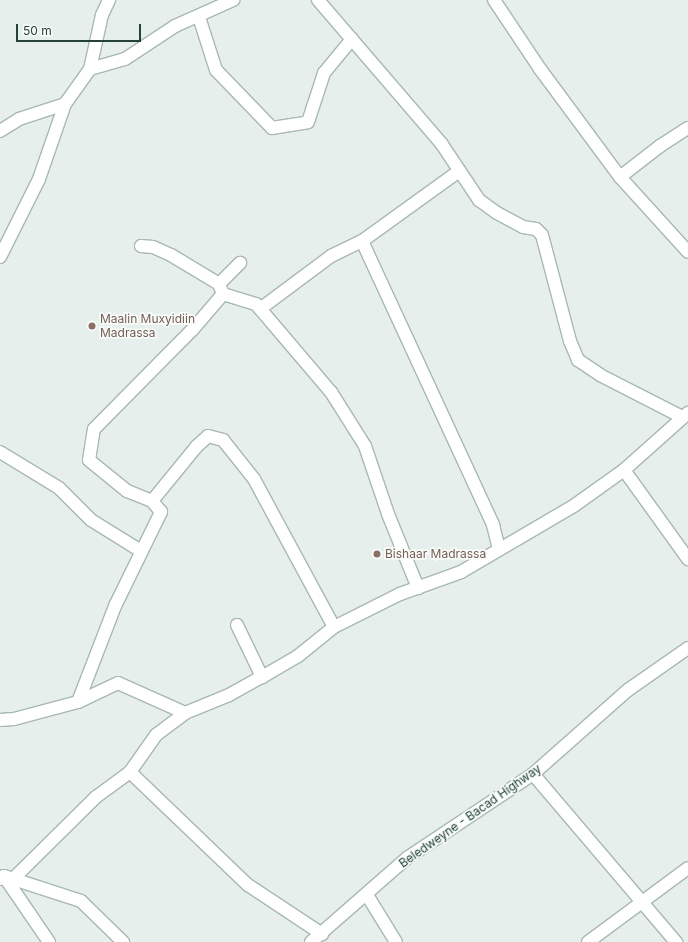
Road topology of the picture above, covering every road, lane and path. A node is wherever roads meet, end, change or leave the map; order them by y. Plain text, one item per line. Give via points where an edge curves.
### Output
1 (109, 0) edge
2 (233, 0) edge
3 (318, 0) edge
4 (494, 0) edge
5 (200, 17) junction
6 (352, 39) junction
7 (90, 68) junction
8 (65, 104) junction
9 (688, 128) edge
10 (0, 131) edge
11 (459, 171) junction
12 (620, 177) junction
13 (362, 241) junction
14 (141, 246) dead end
15 (688, 252) edge
16 (0, 257) edge
17 (240, 263) dead end
18 (221, 289) junction
19 (260, 309) junction
20 (685, 415) edge
21 (0, 452) edge
22 (624, 470) junction
23 (152, 501) junction
24 (499, 549) junction
25 (141, 551) junction
26 (688, 559) edge
27 (418, 588) junction
28 (238, 625) dead end
29 (334, 627) junction
30 (688, 648) edge
31 (262, 677) junction
32 (78, 702) junction
33 (185, 713) junction
34 (0, 720) edge
35 (130, 772) junction
36 (533, 774) junction
37 (688, 868) edge
38 (6, 878) edge
39 (367, 895) junction
40 (642, 904) junction
41 (322, 934) junction
42 (50, 942) edge
43 (123, 942) edge
44 (311, 942) edge
45 (396, 942) edge
46 (588, 942) edge
47 (676, 942) edge

1 - 7 street via 102,15
2 - 5 street
3 - 6 street
4 - 12 street via 540,69
5 - 6 street via 216,70 272,128 308,122 324,73
5 - 7 street via 175,26 125,59
6 - 11 street via 441,143
7 - 8 street
8 - 10 street via 20,119
8 - 16 street via 38,179
9 - 12 street
11 - 13 street
11 - 20 street via 479,200 496,213 523,227 536,229 542,236 570,341 578,360 600,375
12 - 15 street
13 - 19 street via 331,256
13 - 24 street via 493,525
14 - 18 street via 153,247 171,255
17 - 18 street
18 - 19 street via 256,304
18 - 23 street via 193,329 94,429 89,460 127,491
19 - 27 street via 331,392 365,446 388,514
20 - 22 street
21 - 25 street via 59,488 91,520
22 - 24 street via 575,505
22 - 26 street
23 - 25 street via 161,512
23 - 29 street via 208,436 223,440 254,479
24 - 27 street via 461,572
25 - 32 street via 115,606
27 - 29 street via 400,594
28 - 31 street
29 - 31 street via 298,656
30 - 36 street, Beledweyne - Bacad Highway via 628,690
31 - 33 street via 229,695
32 - 33 street via 118,683
32 - 34 street via 14,719
33 - 35 street via 156,735
35 - 38 street via 96,797
35 - 41 street via 248,885
36 - 39 street, Beledweyne - Bacad Highway via 408,858
36 - 40 street
37 - 40 street
38 - 42 street
38 - 43 street via 81,901
39 - 41 street, Beledweyne - Bacad Highway
39 - 45 street
40 - 46 street
40 - 47 street
41 - 44 street, Beledweyne - Bacad Highway

